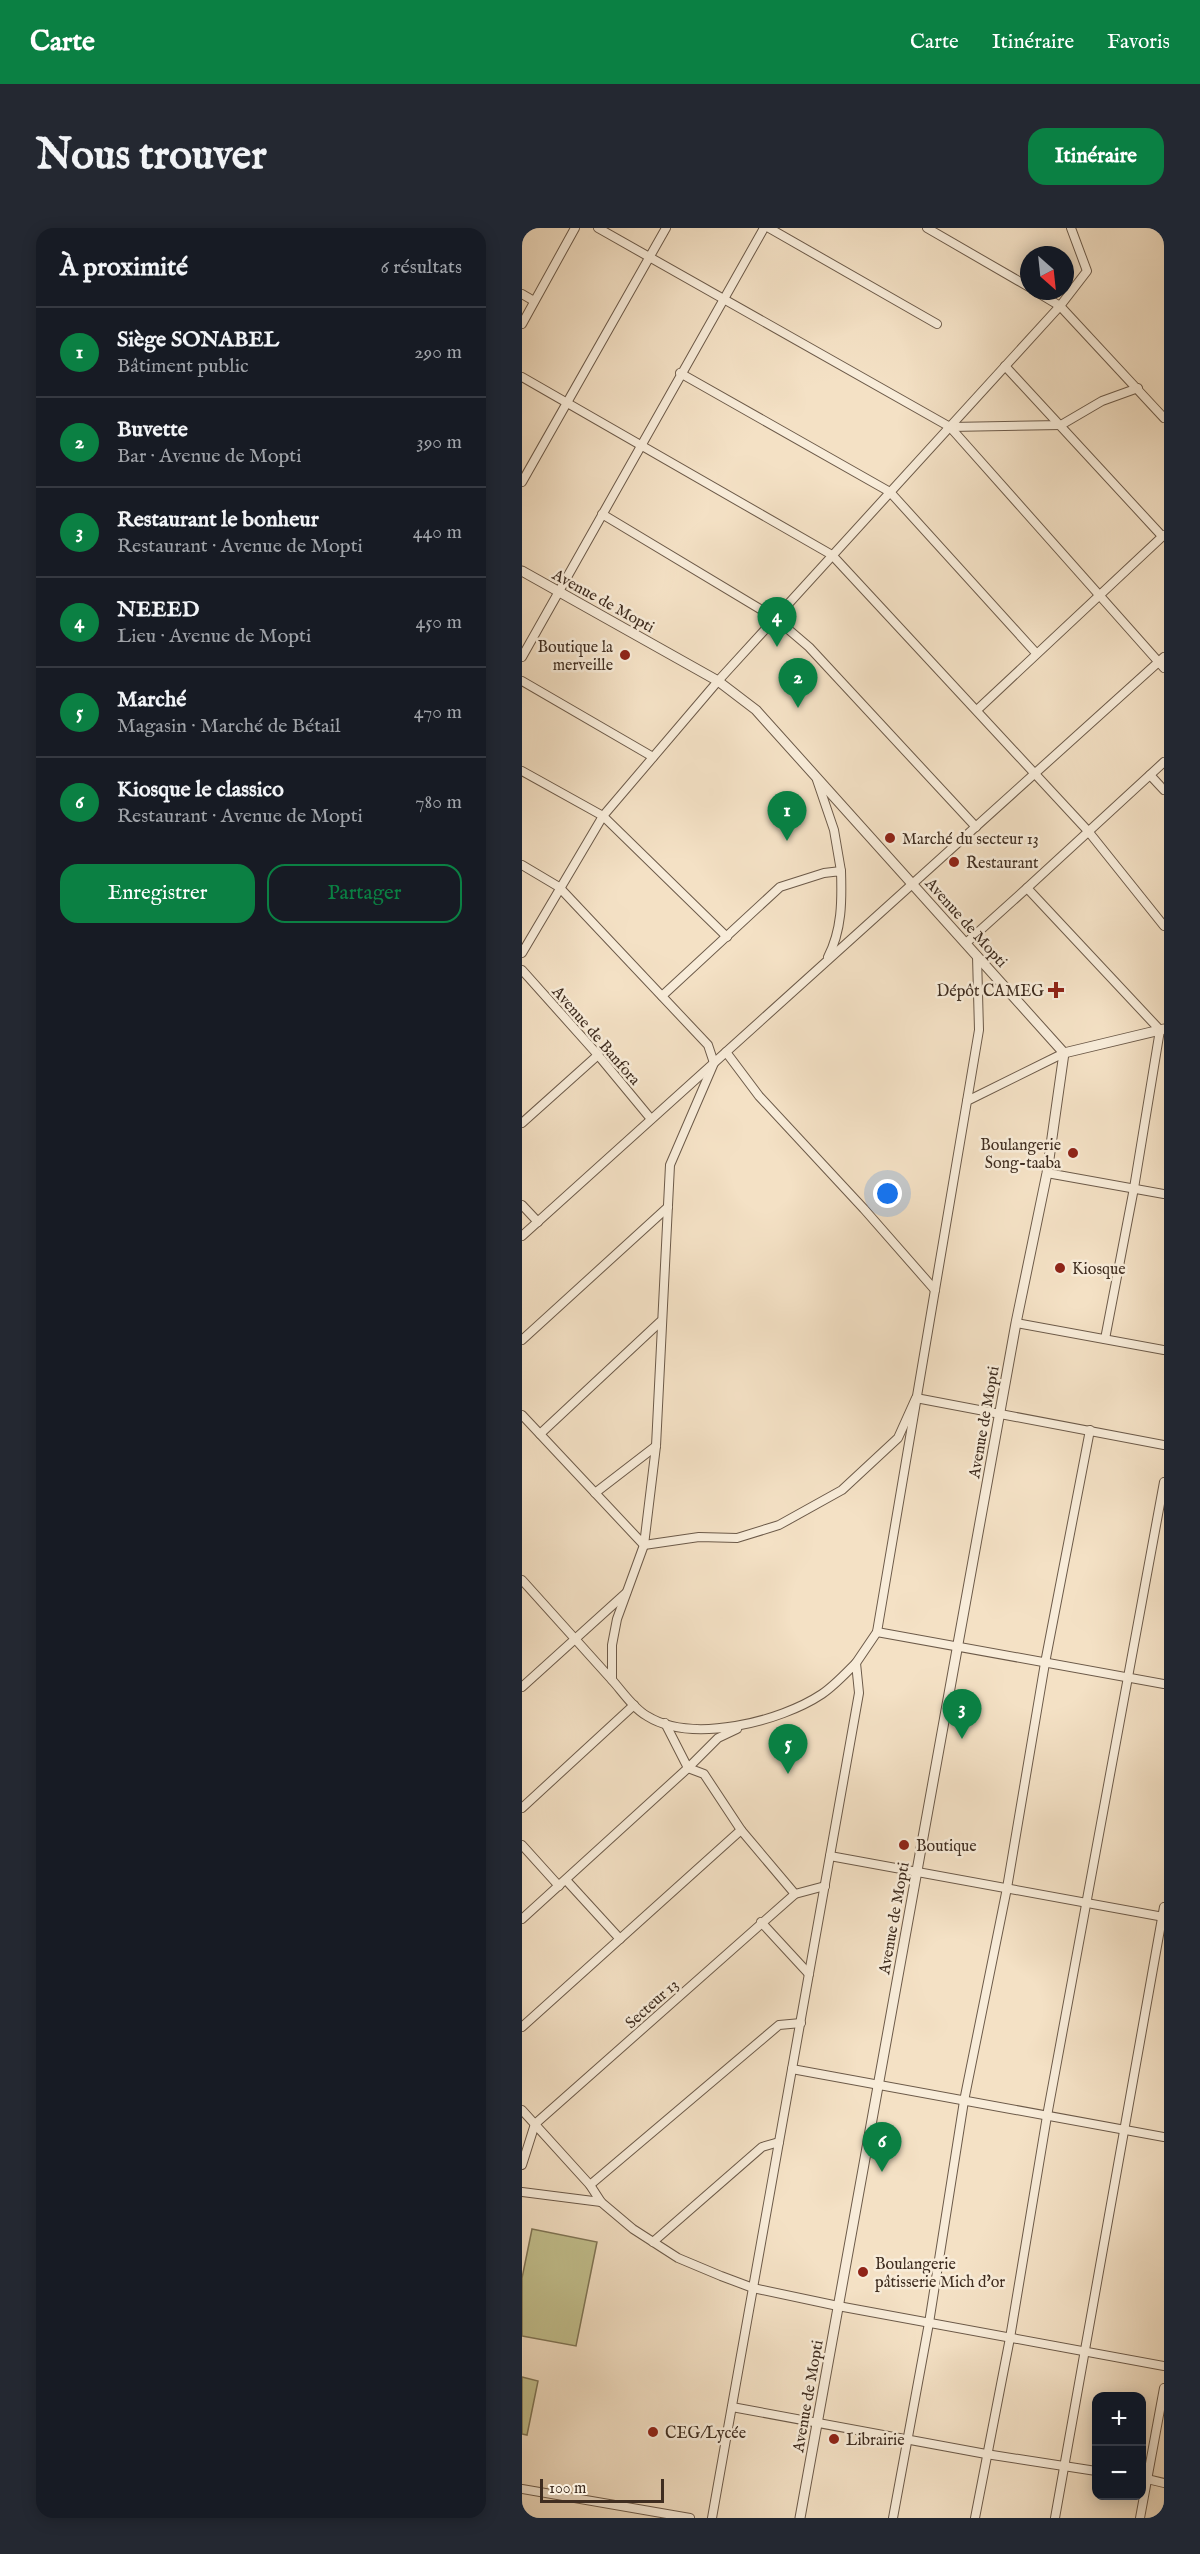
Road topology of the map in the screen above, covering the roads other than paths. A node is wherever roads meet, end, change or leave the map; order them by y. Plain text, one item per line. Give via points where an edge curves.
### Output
1 (575, 228) edge
2 (598, 228) edge
3 (666, 228) edge
4 (764, 228) edge
5 (769, 228) edge
6 (927, 228) edge
7 (1071, 228) edge
8 (649, 257) junction
9 (1020, 282) edge
10 (522, 294) edge
11 (723, 297) junction
12 (1050, 300) edge
13 (534, 301) junction
14 (1060, 306) junction
15 (522, 324) edge
16 (937, 324) dead end
17 (1005, 366) junction
18 (680, 373) junction
19 (522, 377) edge
20 (1138, 388) junction
21 (567, 401) junction
22 (1164, 418) edge
23 (1061, 425) junction
24 (950, 427) junction
25 (641, 444) junction
26 (522, 482) edge
27 (890, 492) junction
28 (602, 513) junction
29 (1163, 535) edge
30 (832, 555) junction
31 (522, 571) edge
32 (558, 592) junction
33 (1100, 593) junction
34 (775, 618) junction
35 (1036, 653) junction
36 (522, 657) edge
37 (1162, 662) edge
38 (522, 681) edge
39 (718, 681) junction
40 (977, 710) junction
41 (653, 757) junction
42 (1164, 762) edge
43 (522, 771) edge
44 (1035, 773) junction
45 (1150, 775) junction
46 (817, 778) junction
47 (1164, 790) edge
48 (603, 816) junction
49 (975, 827) junction
50 (1088, 831) junction
51 (522, 865) edge
52 (842, 871) junction
53 (912, 884) junction
54 (560, 887) junction
55 (1027, 888) junction
56 (1164, 926) edge
57 (727, 937) junction
58 (966, 943) junction
59 (522, 952) edge
60 (977, 956) junction
61 (824, 964) junction
62 (522, 970) edge
63 (662, 996) junction
64 (1162, 1030) edge
65 (726, 1052) junction
66 (1064, 1053) junction
67 (598, 1055) junction
68 (714, 1063) junction
69 (967, 1101) junction
70 (651, 1119) junction
71 (522, 1123) edge
72 (1047, 1173) junction
73 (1134, 1188) junction
74 (1164, 1194) edge
75 (522, 1205) edge
76 (668, 1207) junction
77 (538, 1222) junction
78 (522, 1236) edge
79 (935, 1290) junction
80 (660, 1323) junction
81 (1016, 1323) junction
82 (1106, 1339) junction
83 (522, 1340) edge
84 (1164, 1350) edge
85 (916, 1398) junction
86 (522, 1415) edge
87 (999, 1415) junction
88 (1090, 1430) junction
89 (540, 1434) junction
90 (1164, 1445) edge
91 (656, 1446) junction
92 (1164, 1482) edge
93 (595, 1493) junction
94 (644, 1545) junction
95 (522, 1580) edge
96 (627, 1592) junction
97 (877, 1632) junction
98 (574, 1639) junction
99 (957, 1647) junction
100 (856, 1663) junction
101 (1045, 1663) junction
102 (1126, 1678) junction
103 (612, 1680) junction
104 (1164, 1684) edge
105 (522, 1687) edge
106 (634, 1705) junction
107 (665, 1723) junction
108 (740, 1727) junction
109 (688, 1768) junction
110 (522, 1808) edge
111 (741, 1830) junction
112 (522, 1845) edge
113 (830, 1856) junction
114 (917, 1872) junction
115 (566, 1880) junction
116 (559, 1886) junction
117 (825, 1886) junction
118 (1007, 1888) junction
119 (795, 1894) junction
120 (1087, 1903) junction
121 (1164, 1907) edge
122 (1163, 1917) edge
123 (522, 1919) edge
124 (761, 1922) junction
125 (620, 1939) junction
126 (809, 1974) junction
127 (801, 2023) junction
128 (522, 2027) edge
129 (792, 2069) junction
130 (878, 2085) junction
131 (964, 2101) junction
132 (522, 2110) edge
133 (1047, 2116) junction
134 (535, 2124) junction
135 (1125, 2130) junction
136 (1164, 2138) edge
137 (779, 2142) junction
138 (522, 2165) edge
139 (590, 2185) junction
140 (522, 2192) edge
141 (601, 2202) junction
142 (653, 2242) junction
143 (753, 2288) junction
144 (838, 2306) junction
145 (929, 2323) junction
146 (1010, 2338) junction
147 (1084, 2352) junction
148 (1164, 2366) edge
149 (1164, 2388) edge
150 (732, 2407) junction
151 (817, 2423) junction
152 (907, 2440) junction
153 (986, 2454) junction
154 (1064, 2465) junction
155 (1092, 2469) edge
156 (1146, 2470) edge
157 (1146, 2479) edge
158 (1164, 2483) edge
159 (522, 2489) edge
160 (1142, 2500) edge
161 (690, 2518) edge
162 (712, 2518) edge
163 (800, 2518) edge
164 (893, 2518) edge
165 (975, 2518) edge
166 (1055, 2518) edge
167 (1140, 2518) edge

1 - 13 street
2 - 8 street
3 - 8 street
4 - 11 street
5 - 16 street
6 - 9 street
7 - 14 street via 1087,271
8 - 11 street
8 - 21 street
10 - 13 street
11 - 18 street
11 - 24 street
12 - 14 street
13 - 15 street
14 - 17 street
14 - 20 street
17 - 23 street
17 - 24 street
18 - 25 street
18 - 27 street
19 - 21 street
20 - 22 street
20 - 23 street via 1102,401
21 - 25 street
21 - 26 street
23 - 24 street
23 - 29 street
24 - 27 street
24 - 33 street
25 - 28 street
25 - 30 street
27 - 30 street
27 - 35 street
28 - 32 street
28 - 34 street
29 - 33 street
30 - 34 street
30 - 40 street
31 - 32 street, Avenue de Mopti
32 - 36 street
32 - 39 street, Avenue de Mopti
33 - 35 street
33 - 37 street
34 - 39 street
34 - 49 street via 810,647
35 - 40 street
37 - 44 street
38 - 41 street
39 - 41 street
39 - 46 street, Avenue de Mopti via 756,710
40 - 44 street
41 - 48 street
42 - 45 street
43 - 48 street
44 - 49 street
44 - 50 street
45 - 47 street
45 - 50 street
46 - 52 street
46 - 53 street, Avenue de Mopti
48 - 54 street
48 - 57 street
49 - 53 street
50 - 55 street
50 - 56 street
51 - 54 street
52 - 57 street via 780,887
52 - 61 street via 842,909 834,946
53 - 58 street, Avenue de Mopti
53 - 61 street
54 - 59 street
54 - 63 street
55 - 58 street
55 - 64 street
57 - 63 street
58 - 60 street, Avenue de Mopti
60 - 66 street, Avenue de Mopti
60 - 69 street via 979,1030
61 - 65 street
62 - 67 street, Avenue de Banfora
63 - 68 street via 708,1046
64 - 66 street
64 - 73 street
65 - 68 street
65 - 79 street via 759,1096
66 - 69 street
66 - 72 street, Avenue de Mopti
67 - 70 street, Avenue de Banfora
67 - 71 street
68 - 70 street
68 - 76 street via 670,1165
69 - 79 street
70 - 77 street
72 - 73 street
72 - 81 street, Avenue de Mopti
73 - 74 street
73 - 82 street
75 - 77 street
76 - 80 street
76 - 83 street
77 - 78 street
79 - 85 street
80 - 89 street
80 - 91 street
81 - 82 street
81 - 87 street, Avenue de Mopti
82 - 84 street
85 - 87 street
85 - 94 street via 898,1438 842,1490 788,1520 737,1538 699,1537
85 - 97 street
86 - 89 street
87 - 88 street
87 - 99 street, Avenue de Mopti
88 - 90 street
88 - 101 street
89 - 93 street
91 - 93 street
91 - 94 street
92 - 102 street
93 - 94 street
94 - 96 street
95 - 98 street
96 - 98 street
96 - 103 street via 612,1645
97 - 99 street
97 - 100 street
98 - 103 street
98 - 105 street
99 - 101 street
99 - 114 street, Avenue de Mopti
100 - 108 street via 810,1701
100 - 113 street via 860,1693
101 - 102 street
101 - 118 street
102 - 104 street
102 - 120 street
103 - 106 street
106 - 107 street
106 - 110 street
107 - 108 street via 687,1729
107 - 109 street
108 - 109 street via 718,1738
109 - 111 street via 704,1774
109 - 115 street
111 - 119 street
111 - 125 street
112 - 116 street
113 - 114 street
113 - 117 street
114 - 118 street
114 - 130 street, Avenue de Mopti
115 - 116 street
115 - 125 street
116 - 123 street
117 - 119 street, Secteur 13
117 - 126 street
118 - 120 street
118 - 131 street
119 - 124 street, Secteur 13
120 - 122 street
120 - 133 street
121 - 122 street
122 - 135 street
124 - 126 street
124 - 134 street, Secteur 13
125 - 128 street
126 - 127 street
127 - 129 street
127 - 139 street via 779,2025
129 - 130 street
129 - 137 street
130 - 131 street
130 - 144 street, Avenue de Mopti
131 - 133 street
131 - 145 street
132 - 134 street
133 - 135 street
133 - 146 street
134 - 138 street
134 - 139 street
135 - 136 street
135 - 147 street
137 - 142 street via 762,2148
137 - 143 street
139 - 141 street
140 - 141 street
141 - 142 street
142 - 143 street via 678,2258
143 - 144 street
143 - 150 street
144 - 145 street
144 - 151 street, Avenue de Mopti
145 - 146 street
145 - 152 street
146 - 147 street
146 - 153 street
147 - 148 street
147 - 154 street
149 - 156 street
150 - 151 street
150 - 162 street
151 - 152 street
151 - 163 street, Avenue de Mopti
152 - 153 street
152 - 164 street
153 - 154 street
153 - 165 street
154 - 155 street
154 - 166 street
157 - 158 street
159 - 161 street
160 - 167 street

